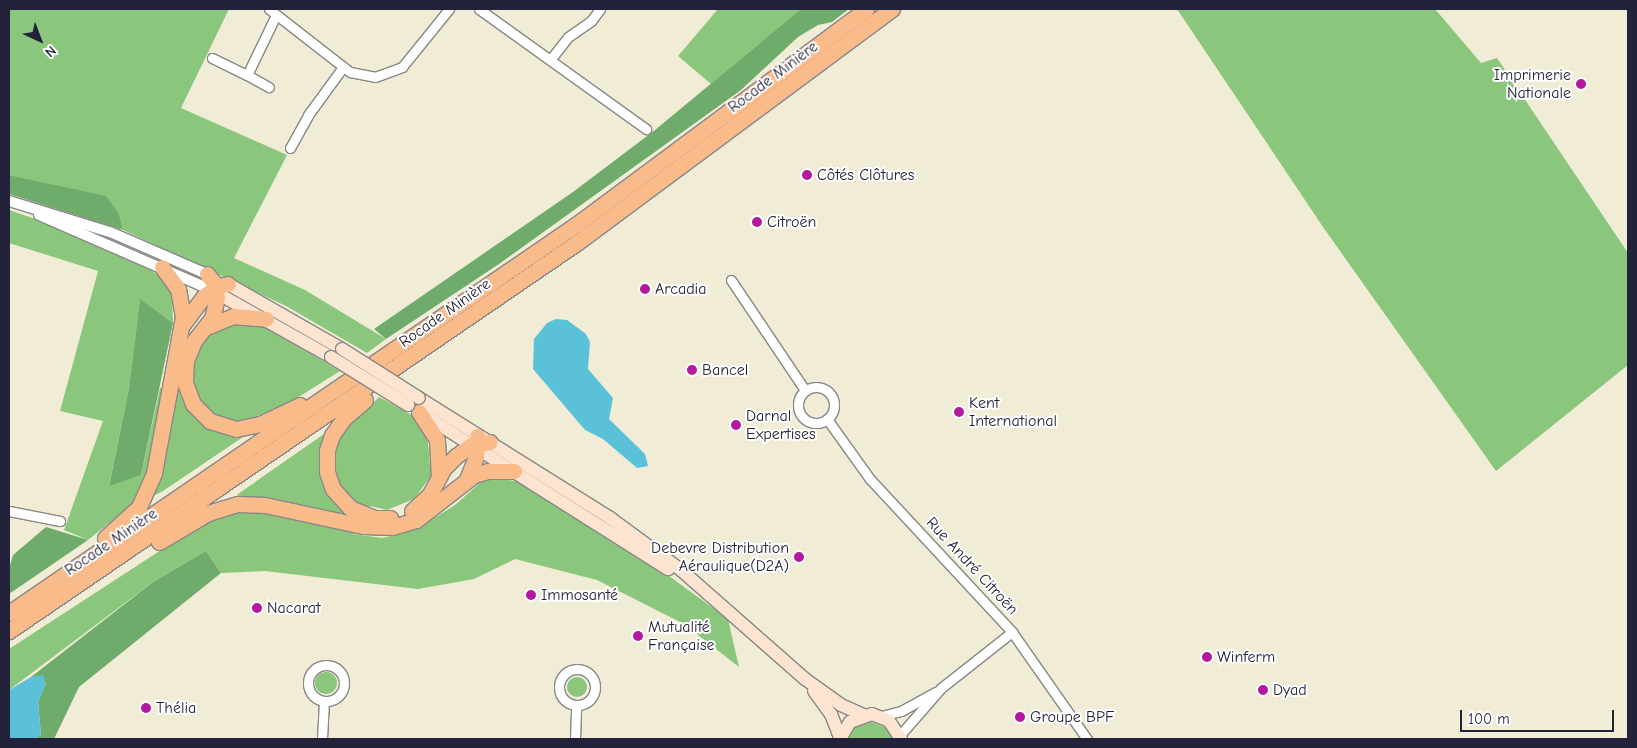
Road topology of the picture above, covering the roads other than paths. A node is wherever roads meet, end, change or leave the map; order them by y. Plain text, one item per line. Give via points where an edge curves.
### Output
1 (449, 9) edge
2 (479, 9) edge
3 (600, 9) edge
4 (866, 9) edge
5 (892, 9) edge
6 (272, 12) edge
7 (212, 58) dead end
8 (550, 60) junction
9 (343, 67) junction
10 (247, 75) junction
11 (269, 87) dead end
12 (646, 129) dead end
13 (290, 148) dead end
14 (9, 202) edge
15 (162, 267) junction
16 (207, 274) joint
17 (731, 280) dead end
18 (218, 288) junction
19 (266, 319) junction
20 (181, 330) junction
21 (201, 332) junction
22 (425, 348) junction
23 (353, 379) junction
24 (806, 390) junction
25 (416, 405) junction
26 (827, 419) junction
27 (479, 442) junction
28 (514, 472) junction
29 (439, 476) junction
30 (466, 479) junction
31 (9, 511) edge
32 (60, 521) dead end
33 (96, 575) junction
34 (30, 599) junction
35 (9, 613) edge
36 (737, 618) junction
37 (9, 632) edge
38 (1012, 632) junction
39 (805, 679) junction
40 (941, 688) junction
41 (324, 701) junction
42 (576, 705) junction
43 (863, 715) junction
44 (882, 716) junction
45 (900, 737) edge
46 (322, 739) edge
47 (574, 739) edge
48 (840, 739) edge
49 (1087, 739) edge

1 - 9 street via 396,70 383,76 368,77 355,75
2 - 8 street
3 - 8 street via 591,21 568,37
4 - 23 highway, Rocade Minière via 610,200
5 - 22 highway, Rocade Minière via 620,213
6 - 9 street
6 - 10 street
7 - 10 street
8 - 12 street
9 - 13 street via 314,105
10 - 11 street
14 - 15 street
14 - 16 street via 110,232
15 - 18 street
15 - 20 highway via 180,296
16 - 18 highway
17 - 24 street
18 - 19 main road
18 - 20 highway via 193,307
18 - 21 highway via 212,318
18 - 25 main road, bridge via 342,349
19 - 21 highway via 228,317
19 - 25 main road, bridge
20 - 34 highway via 154,473 143,500 128,519
21 - 23 highway via 186,360 185,383 198,411 221,426 243,429 260,424
22 - 29 highway via 338,426 327,450 327,472 333,488 344,502 375,518 395,517 411,511 430,494
22 - 33 highway, Rocade Minière
23 - 34 highway, Rocade Minière
24 - 26 street via 819,387 831,394 834,408
24 - 26 street via 798,402 802,416 813,422
25 - 27 main road
25 - 29 highway via 437,440
26 - 38 street, Rue André Citroën via 870,479
27 - 28 main road
27 - 29 highway via 449,462
27 - 30 highway
27 - 36 main road via 610,518 676,566
28 - 30 highway via 488,471
28 - 36 main road via 667,568
30 - 33 highway via 416,520 392,528 363,526 256,504 230,504
31 - 32 street
33 - 37 highway, Rocade Minière
34 - 35 highway, Rocade Minière
36 - 39 main road
38 - 40 street
38 - 49 street, Rue André Citroën
39 - 43 main road via 841,705
39 - 48 main road via 831,714
40 - 44 street via 901,710
40 - 45 street
41 - 41 street via 336,698 344,683 340,672 325,665 311,673 308,685 313,696
41 - 46 street
42 - 42 street via 588,701 595,686 591,675 579,669 565,673 559,687 563,698
42 - 47 street
43 - 44 main road
43 - 48 main road via 846,725
44 - 45 main road via 893,724

